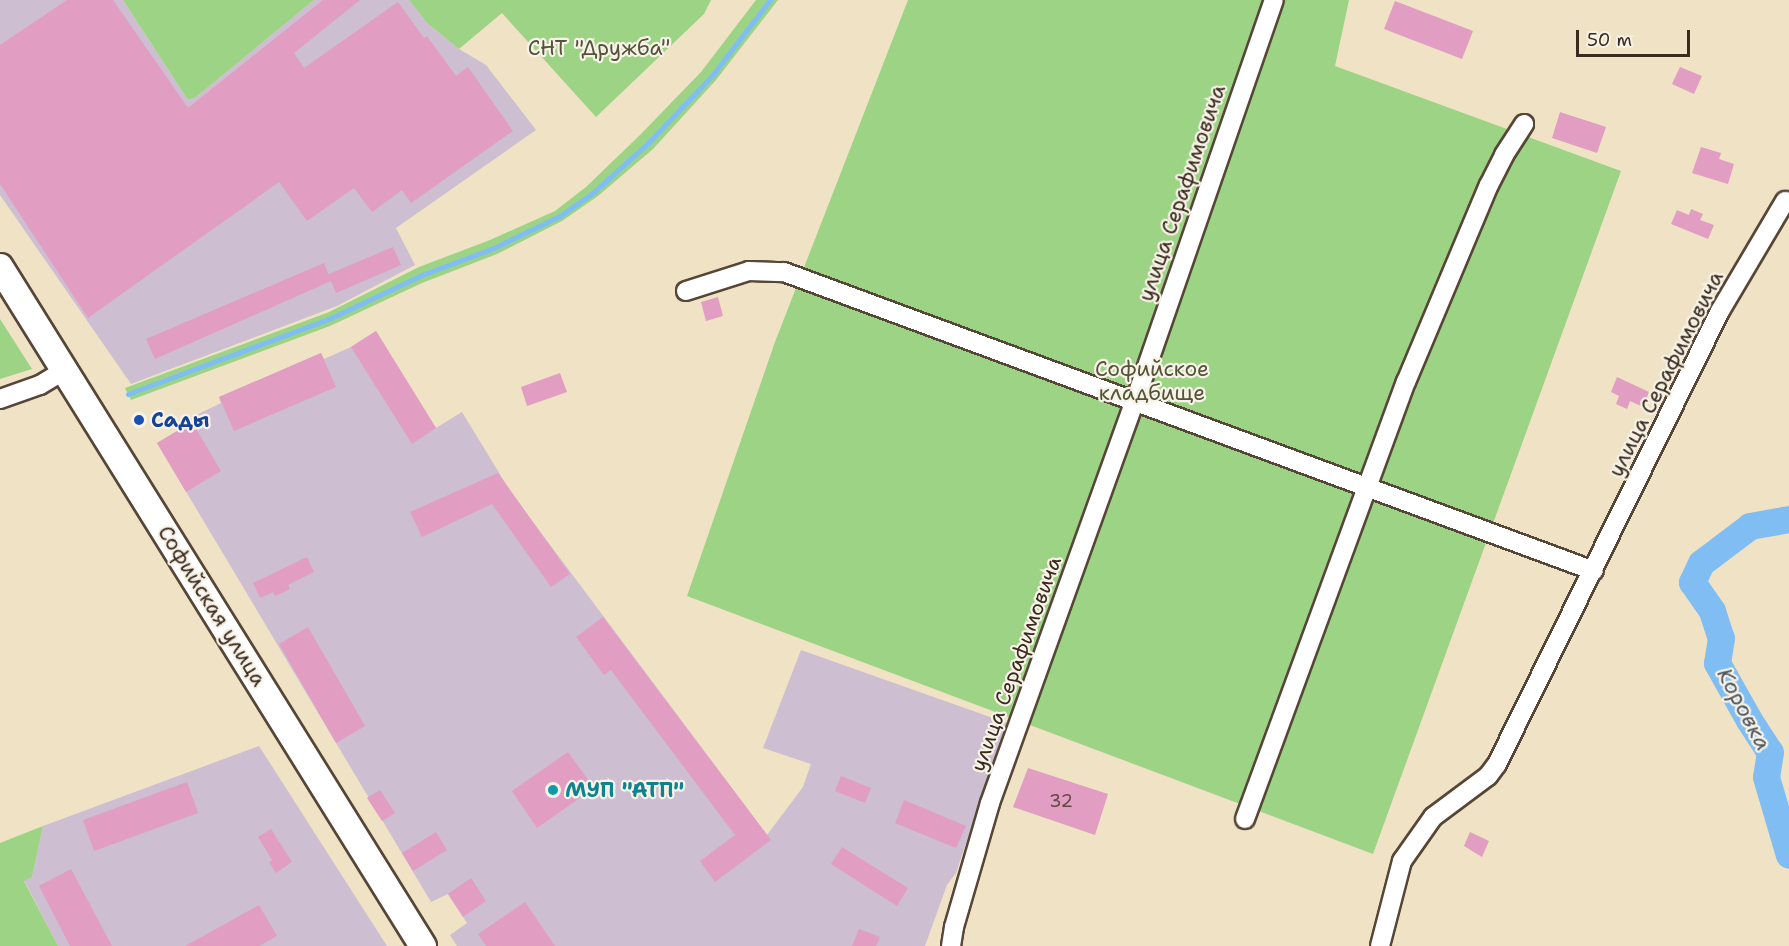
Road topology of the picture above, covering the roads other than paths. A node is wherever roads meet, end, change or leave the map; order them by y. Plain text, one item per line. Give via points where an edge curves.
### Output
1 (1274, 0) edge
2 (1524, 124) dead end
3 (1785, 201) dead end
4 (0, 267) edge
5 (686, 291) dead end
6 (65, 370) junction
7 (0, 399) edge
8 (1135, 401) junction
9 (1368, 487) junction
10 (1594, 571) junction
11 (1245, 819) dead end
12 (423, 946) edge
13 (951, 946) edge
14 (1380, 946) edge

1 - 8 street, улица Серафимовича
2 - 9 street via 1489,185 1406,382
3 - 10 street, улица Серафимовича via 1720,311
4 - 6 main road, Софийская улица
5 - 8 street via 749,271 784,272
6 - 7 street via 40,386
6 - 12 main road, Софийская улица
8 - 9 street
8 - 13 street, улица Серафимовича via 990,803
9 - 10 street
9 - 11 street
10 - 14 street, улица Серафимовича via 1497,764 1488,776 1433,817 1402,861

